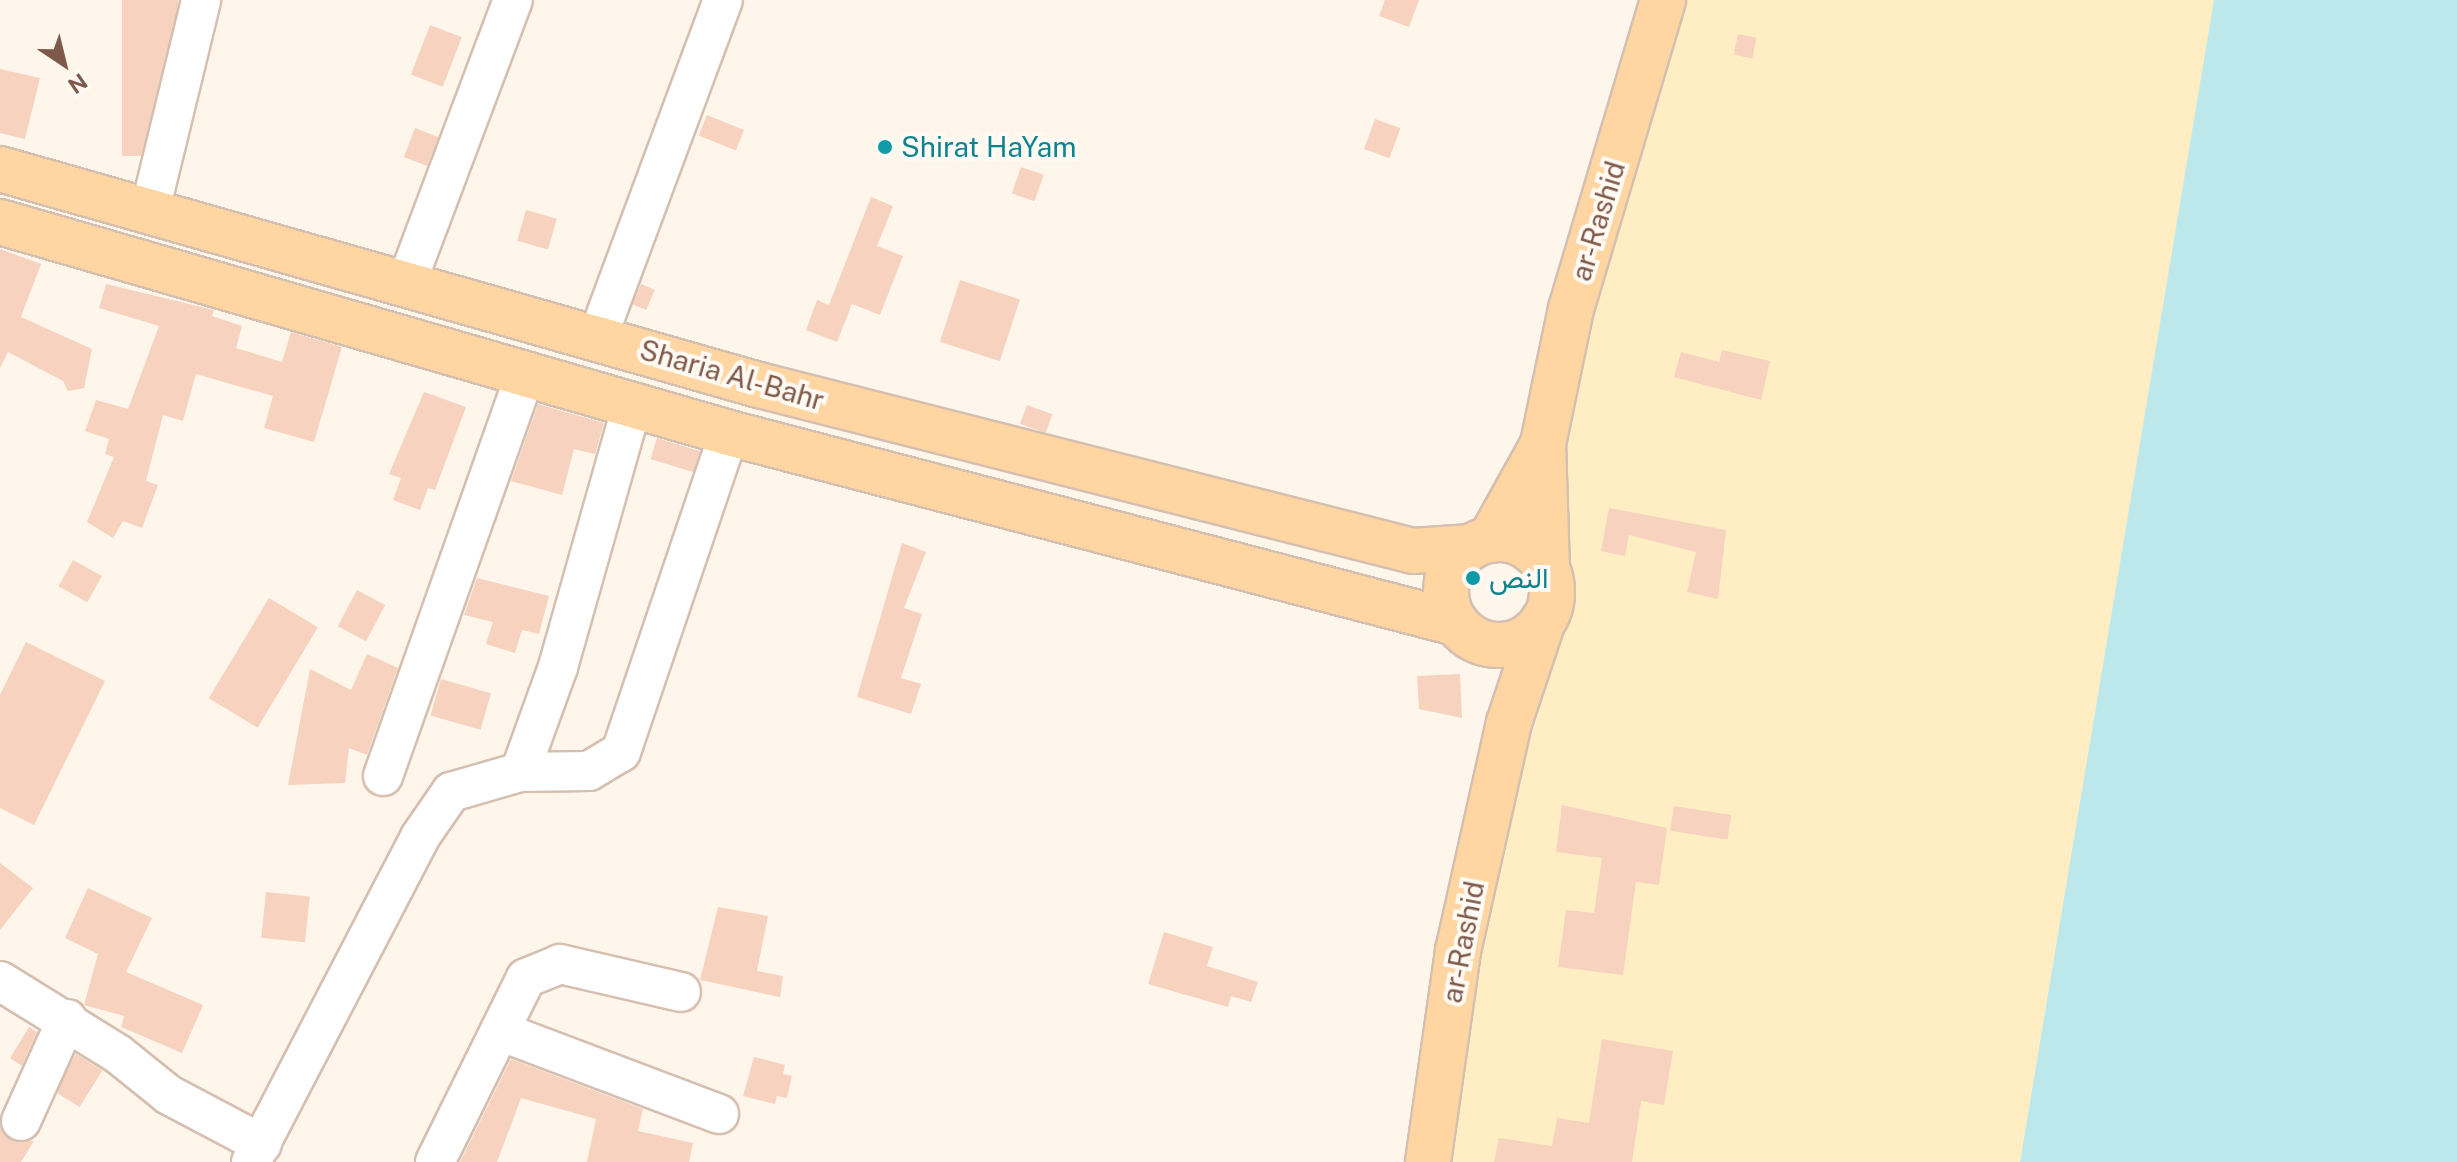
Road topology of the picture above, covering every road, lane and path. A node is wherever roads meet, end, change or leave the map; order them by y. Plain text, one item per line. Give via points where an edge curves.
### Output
1 (201, 0) edge
2 (513, 0) edge
3 (723, 0) edge
4 (1663, 0) edge
5 (0, 169) edge
6 (150, 210) junction
7 (0, 222) edge
8 (408, 279) junction
9 (598, 336) junction
10 (526, 373) junction
11 (632, 405) junction
12 (729, 433) junction
13 (1543, 444) junction
14 (1480, 544) junction
15 (1547, 570) junction
16 (1543, 621) junction
17 (1463, 630) junction
18 (1509, 723) junction
19 (520, 772) junction
20 (383, 776) dead end
21 (0, 981) edge
22 (681, 992) dead end
23 (67, 1019) junction
24 (502, 1032) junction
25 (719, 1114) dead end
26 (21, 1121) dead end
27 (256, 1153) edge
28 (435, 1162) edge
29 (1428, 1162) edge

1 - 6 street
2 - 8 street
3 - 9 street
4 - 13 main road, ar-Rashid via 1571,309
5 - 6 main road, Sharia Al-Bahr
6 - 8 main road, Sharia Al-Bahr
7 - 10 main road, Sharia Al-Bahr
8 - 9 main road, Sharia Al-Bahr
9 - 14 main road, Sharia Al-Bahr via 759,385 1413,551
10 - 11 main road, Sharia Al-Bahr
10 - 20 street
11 - 12 main road, Sharia Al-Bahr
11 - 19 street
12 - 17 main road, Sharia Al-Bahr
12 - 19 street via 621,752 589,771
13 - 14 main road, ar-Rashid
13 - 15 main road, ar-Rashid
14 - 15 main road via 1522,545
14 - 17 main road via 1446,591
15 - 16 main road via 1551,605
16 - 17 main road via 1517,642
16 - 18 main road, ar-Rashid
17 - 18 main road
18 - 29 main road, ar-Rashid via 1458,951
19 - 27 street via 451,792 439,807
21 - 23 street
22 - 24 street via 560,964 526,978
23 - 26 street
23 - 27 street
24 - 25 street
24 - 28 street

